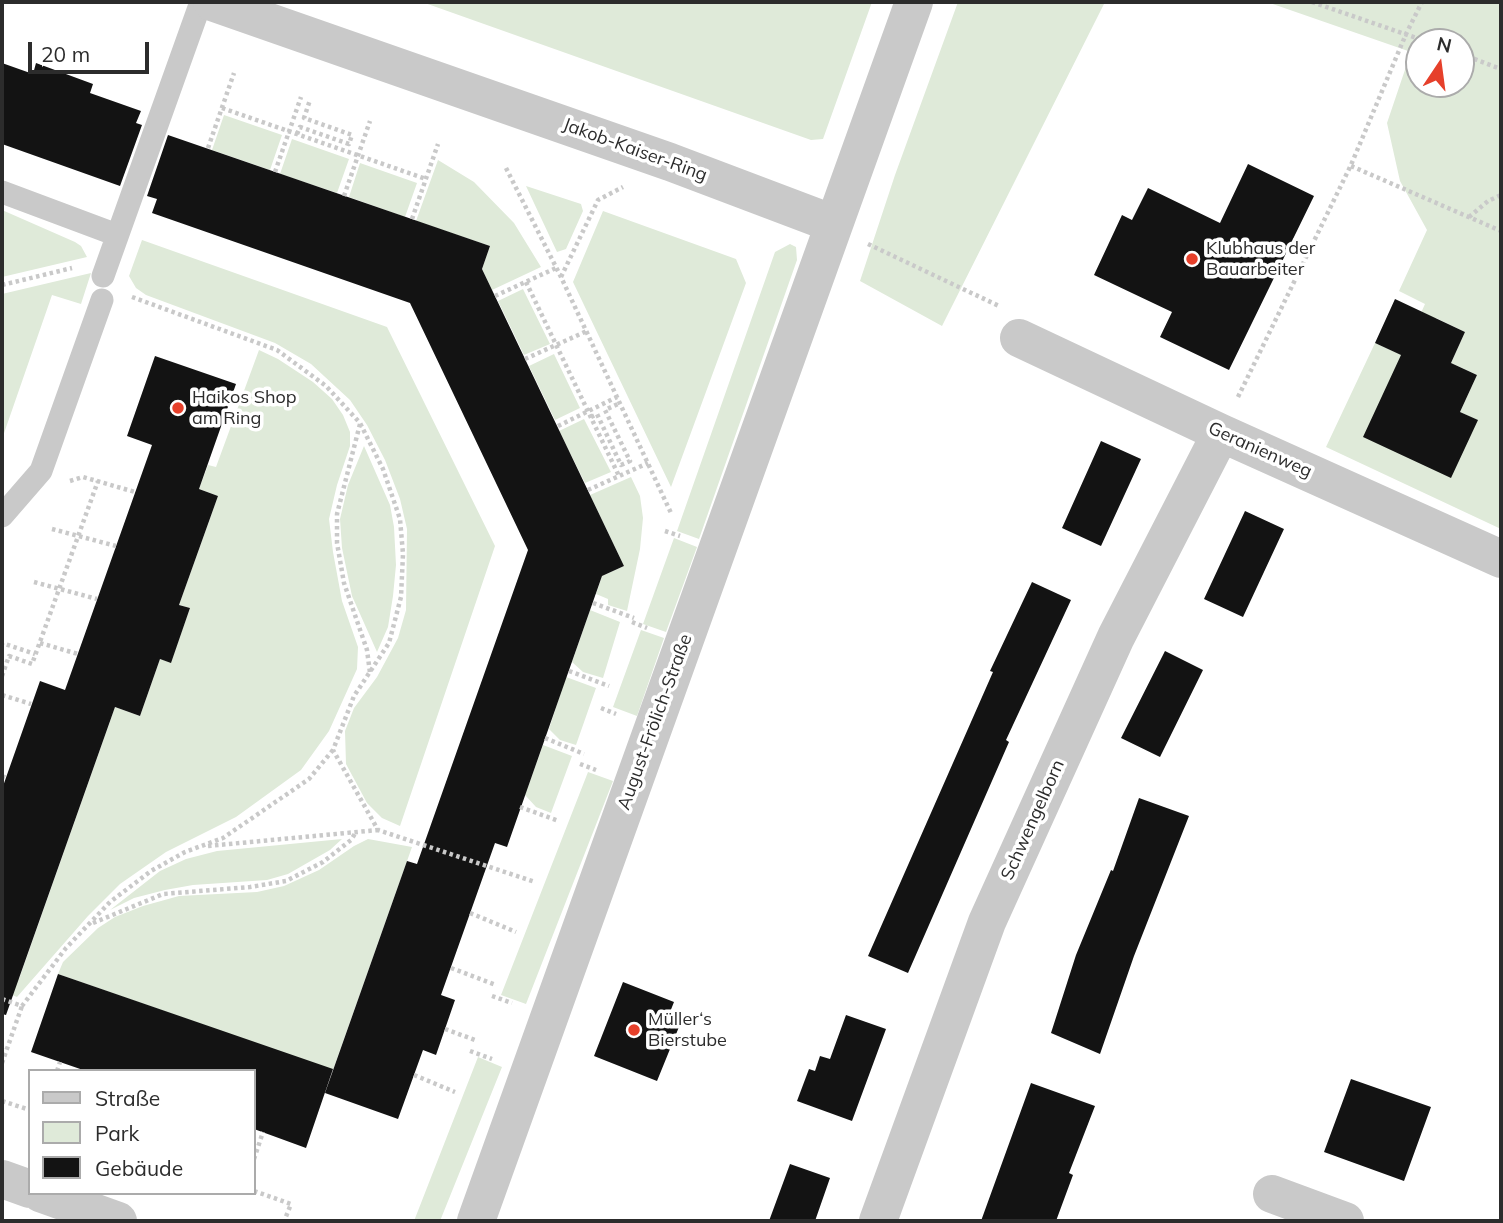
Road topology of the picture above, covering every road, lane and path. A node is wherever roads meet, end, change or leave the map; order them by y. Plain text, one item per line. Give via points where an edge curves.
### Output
1 (201, 2) edge
2 (212, 2) edge
3 (914, 2) edge
4 (1312, 2) edge
5 (1422, 2) edge
6 (1409, 28) edge
7 (1405, 34) edge
8 (1405, 36) edge
9 (1475, 59) edge
10 (1501, 69) edge
11 (234, 73) dead end
12 (301, 97) dead end
13 (310, 100) dead end
14 (222, 108) junction
15 (370, 121) dead end
16 (289, 131) junction
17 (297, 134) junction
18 (438, 144) dead end
19 (208, 148) dead end
20 (358, 155) junction
21 (670, 162) junction
22 (1351, 165) junction
23 (506, 168) dead end
24 (275, 172) dead end
25 (426, 179) junction
26 (2, 192) edge
27 (1501, 195) edge
28 (344, 196) dead end
29 (1469, 217) junction
30 (412, 219) dead end
31 (834, 223) junction
32 (1501, 231) edge
33 (117, 235) junction
34 (106, 268) joint
35 (556, 268) junction
36 (561, 277) junction
37 (526, 282) junction
38 (2, 285) edge
39 (129, 296) dead end
40 (495, 296) dead end
41 (102, 300) dead end
42 (587, 331) junction
43 (1019, 338) joint
44 (556, 345) junction
45 (525, 359) dead end
46 (617, 397) junction
47 (620, 403) junction
48 (588, 411) junction
49 (591, 417) junction
50 (360, 423) junction
51 (558, 426) dead end
52 (1221, 433) junction
53 (648, 463) junction
54 (619, 476) junction
55 (69, 481) dead end
56 (98, 481) junction
57 (588, 490) dead end
58 (135, 492) dead end
59 (671, 513) dead end
60 (2, 516) edge
61 (52, 529) dead end
62 (78, 536) junction
63 (116, 546) dead end
64 (1501, 559) edge
65 (34, 582) dead end
66 (59, 589) junction
67 (97, 599) dead end
68 (593, 603) dead end
69 (634, 618) dead end
70 (40, 643) junction
71 (2, 645) edge
72 (35, 654) junction
73 (78, 654) dead end
74 (569, 671) dead end
75 (370, 673) junction
76 (2, 676) edge
77 (609, 686) dead end
78 (2, 695) edge
79 (32, 704) dead end
80 (545, 738) dead end
81 (333, 750) junction
82 (584, 754) dead end
83 (520, 807) dead end
84 (559, 821) dead end
85 (378, 830) junction
86 (356, 832) junction
87 (198, 847) junction
88 (535, 882) dead end
89 (470, 913) dead end
90 (89, 925) junction
91 (516, 932) dead end
92 (451, 968) dead end
93 (496, 985) dead end
94 (2, 999) edge
95 (22, 1006) junction
96 (445, 1029) dead end
97 (475, 1040) dead end
98 (60, 1062) dead end
99 (2, 1063) edge
100 (58, 1069) edge
101 (414, 1075) dead end
102 (455, 1092) dead end
103 (2, 1101) edge
104 (28, 1109) edge
105 (263, 1132) dead end
106 (256, 1153) edge
107 (2, 1179) edge
108 (28, 1188) edge
109 (256, 1192) edge
110 (1272, 1194) dead end
111 (46, 1195) edge
112 (285, 1219) dead end
113 (118, 1221) edge
114 (476, 1221) edge
115 (878, 1221) edge
116 (1346, 1221) edge

1 - 33 lane
2 - 21 street, Jakob-Kaiser-Ring
3 - 31 street
4 - 7 path
5 - 6 path
8 - 22 path
9 - 10 path
11 - 14 path
12 - 16 path
13 - 17 path via 304,118 352,135 349,144 300,127
14 - 16 path
14 - 19 path
15 - 20 path
16 - 17 path
16 - 24 path
17 - 20 path
18 - 25 path
20 - 25 path
20 - 28 path
21 - 31 street, Jakob-Kaiser-Ring
21 - 36 path via 598,200
22 - 29 path
22 - 52 path
23 - 35 path
25 - 30 path
26 - 33 lane
27 - 29 path
29 - 32 path
31 - 43 path via 861,241 1028,320
31 - 114 street, August-Frölich-Straße
33 - 34 lane
34 - 38 path
35 - 36 path
35 - 37 path
36 - 42 path
37 - 40 path
37 - 44 path
39 - 50 path via 277,350 326,386
41 - 60 lane via 41,471
42 - 44 path
42 - 46 path
43 - 52 street, Geranienweg
44 - 45 path
44 - 48 path
46 - 47 path
46 - 48 path
47 - 49 path via 605,410 630,461 621,466 597,414
47 - 53 path
48 - 49 path
48 - 51 path
49 - 54 path
50 - 75 path via 337,513 337,543
50 - 75 path via 383,469 400,519 403,554 401,597 389,643
52 - 64 street, Geranienweg
52 - 115 street, Schwengelborn via 1116,637 986,922
53 - 54 path
53 - 59 path
54 - 57 path
55 - 56 path via 83,477
56 - 58 path
56 - 62 path
61 - 62 path
62 - 63 path
62 - 66 path
65 - 66 path
66 - 67 path
66 - 70 path
68 - 69 path
70 - 72 path
70 - 73 path
71 - 72 path
72 - 76 path via 32,664 9,656
74 - 77 path
75 - 81 path via 354,696
78 - 79 path
80 - 82 path
81 - 85 path
81 - 87 path via 309,779 223,838
83 - 84 path
85 - 86 path
85 - 88 path
86 - 87 path
86 - 90 path via 323,862 286,881 163,894
87 - 90 path via 151,871 110,902
89 - 91 path
90 - 95 path
92 - 93 path
94 - 95 path
95 - 99 path
96 - 97 path
98 - 100 path
101 - 102 path
103 - 104 path
105 - 106 path
107 - 108 street
109 - 112 path via 291,1204
110 - 116 street
111 - 113 street

